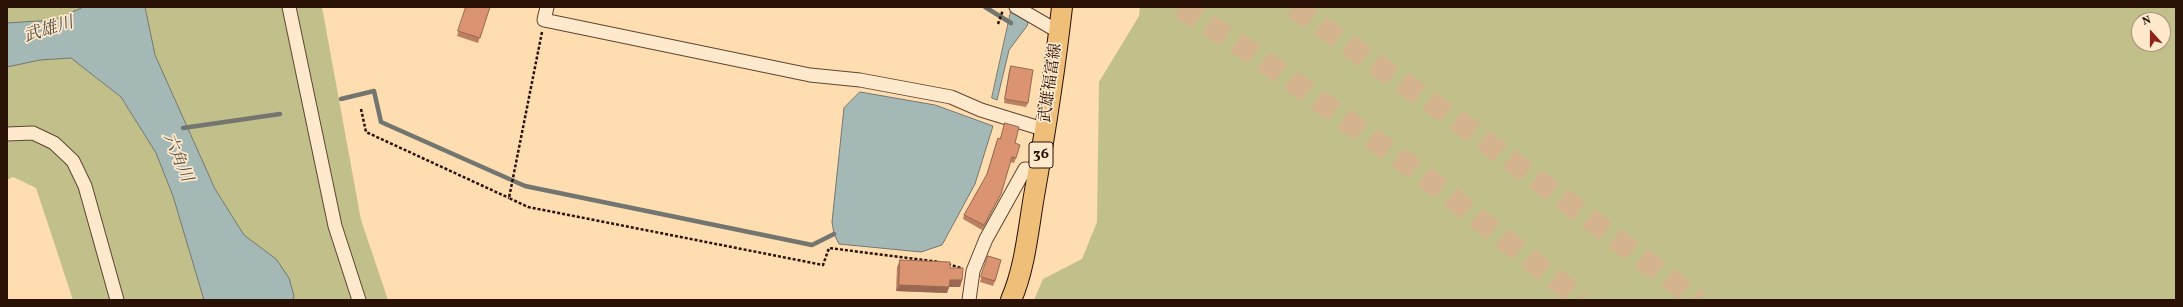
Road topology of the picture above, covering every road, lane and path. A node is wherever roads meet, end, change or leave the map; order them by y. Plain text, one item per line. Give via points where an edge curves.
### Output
1 (289, 7) edge
2 (547, 7) edge
3 (1016, 7) edge
4 (1062, 7) edge
5 (1002, 10) dead end
6 (544, 20) junction
7 (998, 24) dead end
8 (1059, 32) junction
9 (361, 109) dead end
10 (1046, 130) junction
11 (7, 134) edge
12 (1039, 170) junction
13 (508, 198) junction
14 (972, 271) junction
15 (117, 300) edge
16 (359, 300) edge
17 (969, 300) edge
18 (1011, 300) edge

1 - 16 street via 335,226
2 - 6 street
3 - 8 street
4 - 8 main road, 武雄福富線 / 36
5 - 7 path
6 - 10 street via 810,75 860,80 951,97 981,110
6 - 13 path
8 - 10 main road, 武雄福富線 / 36
9 - 13 path via 366,132
10 - 12 main road, 武雄福富線 / 36
11 - 15 street via 33,133 54,143 73,161 85,186
12 - 14 street via 1025,169 986,239
12 - 18 main road, 武雄福富線 / 36 via 1025,250
13 - 14 path via 528,207 823,265 829,248 940,262
14 - 17 street

